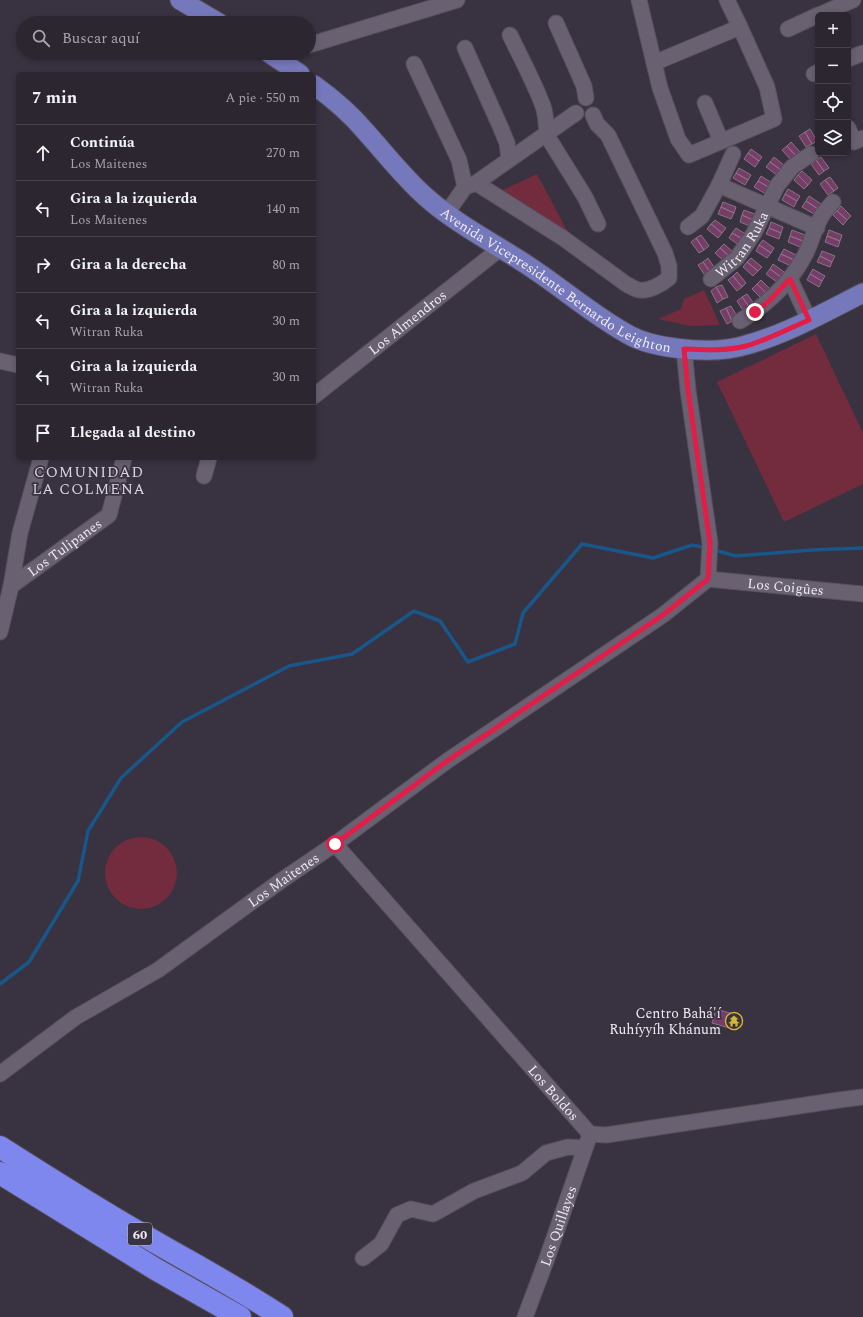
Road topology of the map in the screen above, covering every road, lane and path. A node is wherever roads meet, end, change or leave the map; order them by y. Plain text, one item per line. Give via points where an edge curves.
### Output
1 (180, 0) edge
2 (457, 0) edge
3 (639, 0) edge
4 (727, 0) edge
5 (853, 0) edge
6 (825, 12) edge
7 (206, 16) edge
8 (815, 16) edge
9 (556, 23) dead end
10 (740, 27) junction
11 (788, 28) dead end
12 (510, 35) dead end
13 (316, 43) edge
14 (465, 48) dead end
15 (863, 53) edge
16 (851, 58) edge
17 (283, 60) edge
18 (654, 63) junction
19 (414, 64) dead end
20 (298, 72) edge
21 (316, 86) edge
22 (586, 98) junction
23 (705, 103) dead end
24 (576, 113) junction
25 (593, 115) junction
26 (547, 133) junction
27 (851, 135) edge
28 (863, 138) edge
29 (721, 141) junction
30 (733, 154) dead end
31 (811, 154) dead end
32 (509, 159) junction
33 (470, 185) junction
34 (719, 185) junction
35 (833, 202) dead end
36 (767, 206) junction
37 (446, 214) junction
38 (598, 224) dead end
39 (688, 227) dead end
40 (817, 228) junction
41 (501, 248) junction
42 (711, 279) dead end
43 (790, 279) junction
44 (863, 293) edge
45 (809, 320) junction
46 (740, 321) dead end
47 (684, 349) junction
48 (0, 360) edge
49 (16, 364) edge
50 (316, 394) edge
51 (40, 460) edge
52 (124, 460) edge
53 (208, 460) edge
54 (204, 476) dead end
55 (708, 579) junction
56 (11, 586) junction
57 (863, 594) edge
58 (0, 632) edge
59 (335, 844) junction
60 (0, 1074) edge
61 (863, 1098) edge
62 (590, 1134) junction
63 (0, 1147) edge
64 (585, 1148) junction
65 (0, 1174) edge
66 (363, 1258) dead end
67 (240, 1317) edge
68 (282, 1317) edge
69 (525, 1317) edge

1 - 7 main road
2 - 13 street
3 - 18 street
4 - 10 street
5 - 6 street
8 - 11 street
9 - 22 street via 584,86
10 - 18 street
10 - 29 street via 767,87 774,119
12 - 26 street via 544,106
14 - 32 street via 507,143
15 - 16 street
17 - 20 main road
18 - 29 street via 678,139 689,155
19 - 33 street
21 - 37 main road, Avenida Vicepresidente Bernardo Leighton via 343,108 409,181
22 - 24 street via 578,101 575,106
22 - 25 street via 592,100 595,106
23 - 29 street
24 - 25 street via 584,118
24 - 26 street
25 - 33 street via 597,124 608,135 664,254 670,272 669,278 665,281 645,290 626,284 563,238
26 - 32 street
26 - 38 street
27 - 28 street via 854,142
30 - 34 street
31 - 36 street, Witran Ruka via 792,166 777,186
32 - 33 street
33 - 37 street
34 - 36 street, Witran Ruka
34 - 39 street via 702,216
35 - 40 street via 822,214
36 - 40 street, Witran Ruka
36 - 42 street, Witran Ruka via 754,234 736,258
37 - 41 main road, Avenida Vicepresidente Bernardo Leighton
40 - 43 street
41 - 47 main road, Avenida Vicepresidente Bernardo Leighton via 632,337
41 - 50 street, Los Almendros
43 - 45 street
43 - 46 street via 768,302
44 - 45 main road, Avenida Vicepresidente Bernardo Leighton
45 - 47 main road, Avenida Vicepresidente Bernardo Leighton via 746,345 720,350
47 - 55 street via 710,543
48 - 49 street
51 - 56 street via 20,533
52 - 56 street, Los Tulipanes via 109,515
53 - 54 street
55 - 57 street, Los Coigûes
55 - 59 street, Los Maitenes via 663,615 447,761
56 - 58 street
59 - 60 street, Los Maitenes via 158,970 76,1017
59 - 62 street, Los Boldos
61 - 62 street, Los Boldos via 606,1135
62 - 64 street, Los Quillayes
63 - 68 highway, 60
64 - 66 street via 568,1147 546,1153 522,1173 474,1190 433,1214 411,1209 398,1214 381,1244
64 - 69 street, Los Quillayes
65 - 67 highway, 60 via 157,1270

